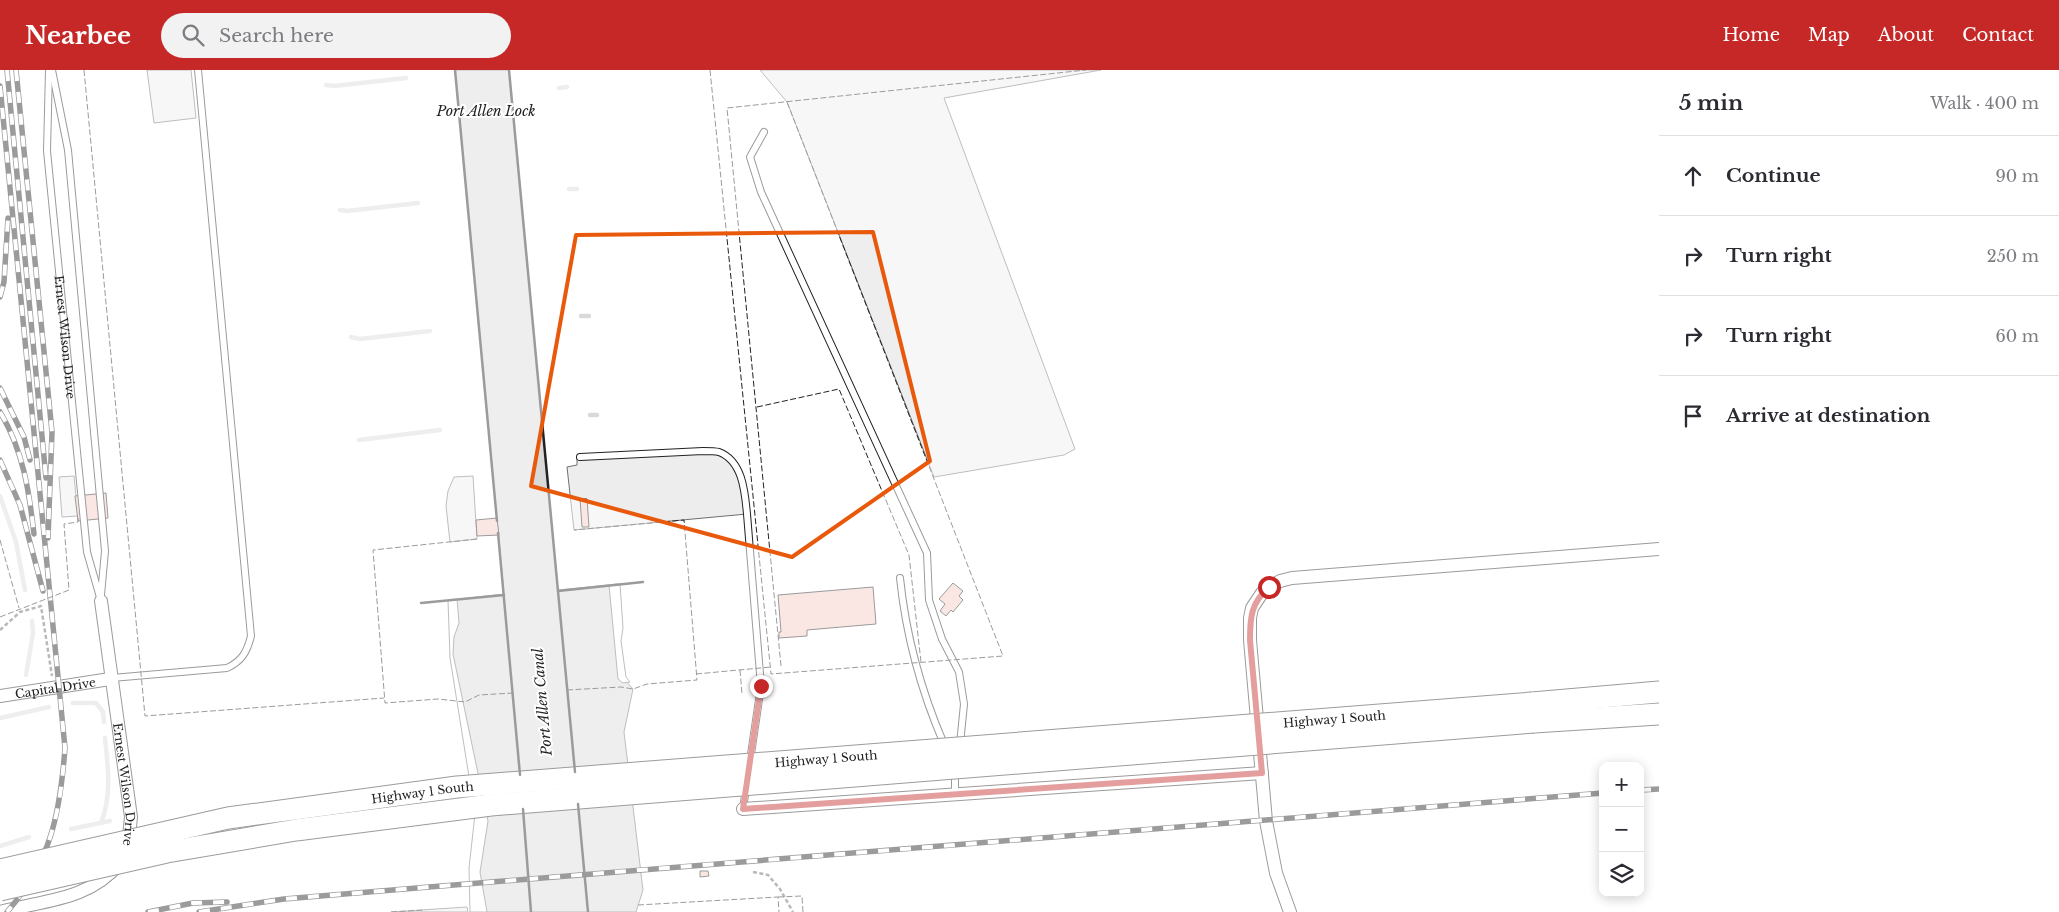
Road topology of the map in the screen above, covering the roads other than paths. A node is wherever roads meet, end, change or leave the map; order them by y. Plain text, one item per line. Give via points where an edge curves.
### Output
1 (50, 70) edge
2 (198, 70) edge
3 (764, 132) dead end
4 (580, 457) dead end
5 (1659, 549) edge
6 (900, 578) dead end
7 (100, 601) junction
8 (110, 678) junction
9 (1659, 692) edge
10 (0, 696) edge
11 (1533, 712) junction
12 (1659, 714) edge
13 (958, 752) dead end
14 (956, 760) dead end
15 (955, 768) junction
16 (749, 771) dead end
17 (1262, 773) junction
18 (747, 781) dead end
19 (955, 794) junction
20 (743, 809) joint
21 (0, 870) edge
22 (0, 890) edge
23 (0, 912) edge
24 (1290, 912) edge

1 - 7 lane, Ernest Wilson Drive via 48,161 88,552
1 - 7 lane, Ernest Wilson Drive via 70,170 105,551
2 - 8 lane via 251,636 248,650 242,658 227,668
3 - 13 lane via 750,157 761,192 927,553 929,600 942,639 959,672 964,704
4 - 16 lane via 703,451 720,452 736,466 748,514 761,686
5 - 17 street via 1280,581 1262,593 1252,608 1250,618
6 - 15 lane via 910,645 927,705
7 - 8 street, Ernest Wilson Drive
8 - 10 street, Capital Drive
8 - 23 street, Ernest Wilson Drive via 131,817 127,855 108,877 86,890
9 - 11 highway, Highway 1 South
11 - 12 highway
11 - 21 highway, Highway 1 South, bridge via 457,788 228,818
11 - 22 highway, bridge via 491,805 296,830 167,852
14 - 15 lane
15 - 19 lane
17 - 19 street
17 - 24 street via 1266,821 1276,873
18 - 20 lane
19 - 20 street

